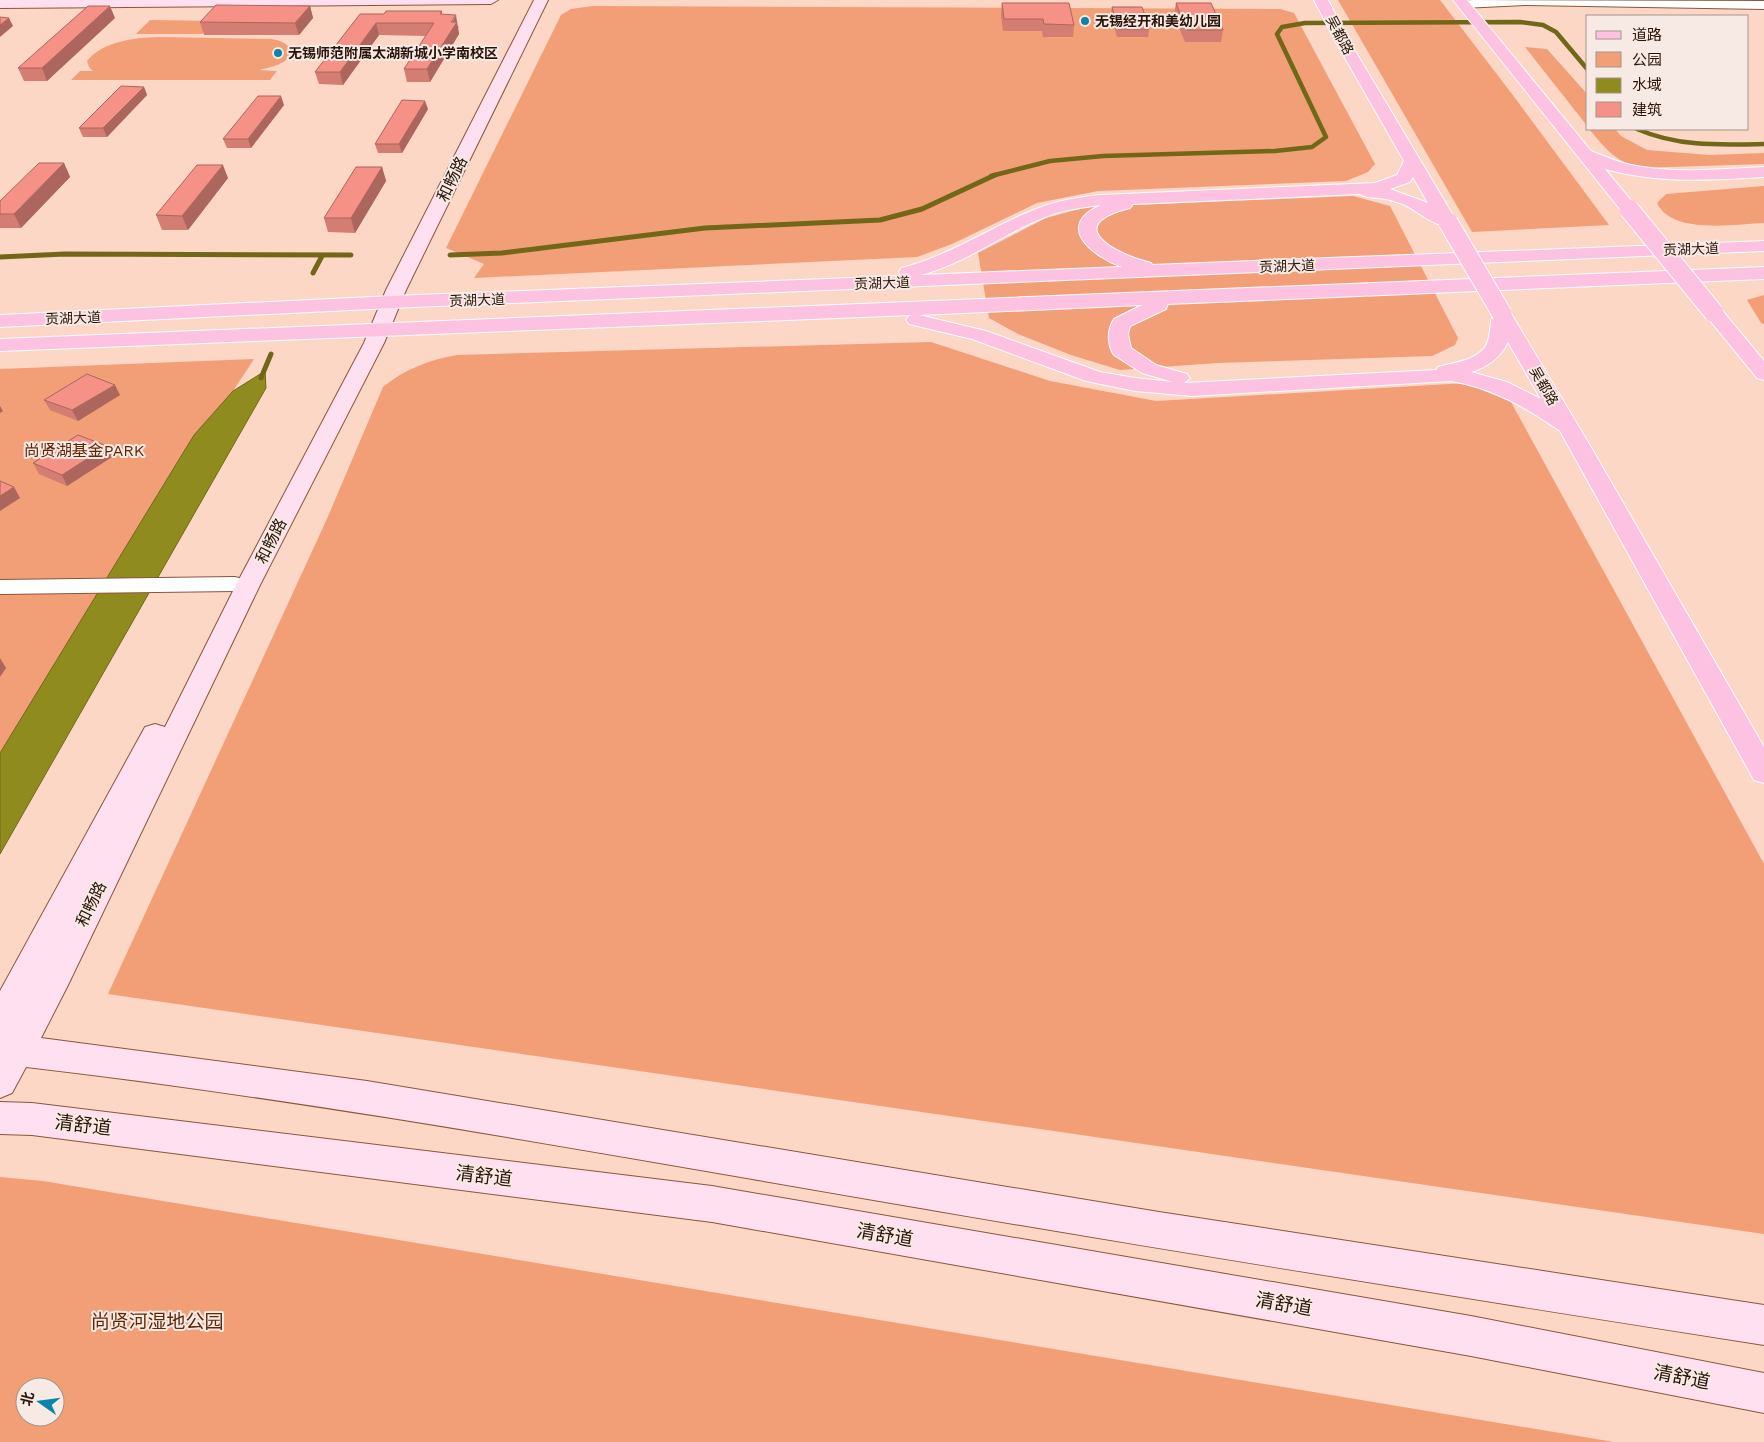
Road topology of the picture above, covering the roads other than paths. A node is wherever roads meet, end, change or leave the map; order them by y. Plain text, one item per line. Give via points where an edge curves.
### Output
1 (491, 0) edge
2 (536, 0) edge
3 (541, 0) edge
4 (1321, 0) edge
5 (1461, 2) edge
6 (0, 4) edge
7 (1764, 5) edge
8 (1584, 153) junction
9 (1412, 161) junction
10 (1764, 174) edge
11 (1634, 196) junction
12 (1448, 222) junction
13 (1764, 246) edge
14 (1168, 271) junction
15 (1764, 273) edge
16 (846, 284) junction
17 (1179, 299) junction
18 (846, 312) junction
19 (1714, 313) junction
20 (1502, 314) junction
21 (379, 316) junction
22 (0, 321) edge
23 (1764, 342) edge
24 (0, 345) edge
25 (1764, 374) edge
26 (1568, 427) junction
27 (235, 584) junction
28 (86, 585) joint
29 (0, 586) edge
30 (1764, 772) edge
31 (6, 1041) edge
32 (0, 1082) edge
33 (0, 1118) edge
34 (1764, 1325) edge
35 (1764, 1393) edge

1 - 6 street
2 - 21 street, 和畅路
3 - 21 street, 和畅路
4 - 9 main road, 吴都路
5 - 7 street
5 - 8 main road
8 - 10 main road via 1604,164 1638,173
8 - 11 main road
9 - 12 main road, 吴都路
9 - 16 main road via 1404,178 1376,188 1100,200 1064,206 1043,212 966,251 917,271
10 - 11 main road via 1664,178 1650,181
11 - 19 main road, bridge
12 - 14 main road via 1412,202 1379,192 1139,201 1118,205 1092,218 1088,227 1089,237 1096,246 1124,262
12 - 20 main road, 吴都路, bridge
13 - 14 main road, 贡湖大道
14 - 16 main road, 贡湖大道
15 - 17 main road, 贡湖大道
16 - 21 main road, 贡湖大道
17 - 18 main road, 贡湖大道
17 - 20 main road via 1140,312 1121,323 1118,334 1120,351 1149,369 1198,381 1449,371 1474,364 1491,353 1498,341
18 - 21 main road, 贡湖大道
18 - 26 main road via 925,321 970,331 1080,372 1163,389 1451,375 1478,379 1526,398
19 - 23 main road
19 - 25 main road
20 - 26 main road, 吴都路
21 - 22 main road, 贡湖大道
21 - 24 main road, 贡湖大道
21 - 27 street, 和畅路
21 - 31 street, 和畅路 via 57,975
26 - 30 main road, 吴都路
27 - 28 street
27 - 31 street, 和畅路
28 - 29 street
31 - 32 street, 和畅路
31 - 34 street via 106,1061 367,1097 1168,1233
33 - 35 street, 清舒道 via 32,1119 712,1204 1471,1336

